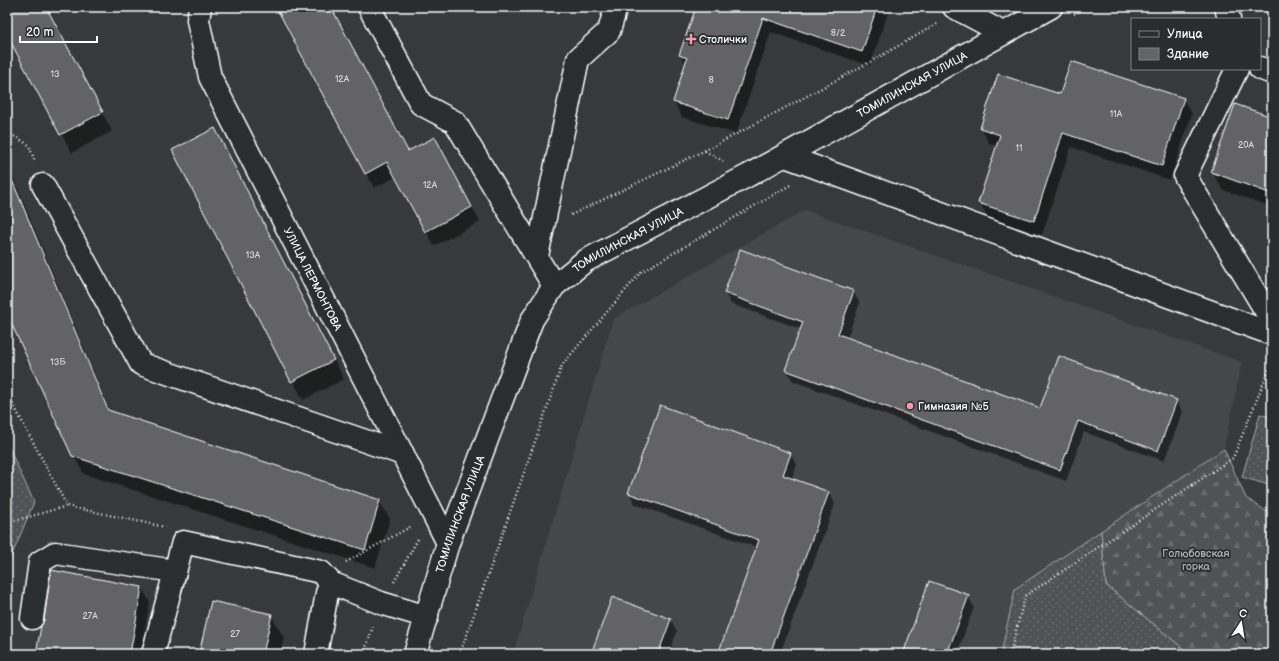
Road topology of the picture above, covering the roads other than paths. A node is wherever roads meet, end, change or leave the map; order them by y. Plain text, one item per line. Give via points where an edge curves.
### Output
1 (200, 7) edge
2 (369, 7) edge
3 (616, 7) edge
4 (1051, 7) edge
5 (1226, 7) edge
6 (957, 9) edge
7 (1229, 18) edge
8 (1003, 33) junction
9 (1261, 68) edge
10 (1238, 70) edge
11 (1272, 73) edge
12 (785, 156) junction
13 (43, 185) road end
14 (537, 256) junction
15 (554, 286) junction
16 (1266, 303) edge
17 (1272, 321) edge
18 (1272, 334) edge
19 (403, 454) junction
20 (448, 543) junction
21 (175, 571) junction
22 (331, 583) junction
23 (427, 617) junction
24 (32, 618) dead end
25 (153, 654) edge
26 (316, 654) edge
27 (415, 654) edge

1 - 19 street, УЛИЦА ЛЕРМОНТОВА via 198,20 210,77
2 - 14 street via 421,104 456,122
3 - 14 street via 609,31 578,59
4 - 8 street, ТОМИЛИНСКАЯ УЛИЦА
5 - 7 street
6 - 8 street
8 - 12 street, ТОМИЛИНСКАЯ УЛИЦА
9 - 11 street
10 - 16 street via 1185,176
12 - 15 street, ТОМИЛИНСКАЯ УЛИЦА via 585,261
12 - 18 street
13 - 19 street via 141,364
14 - 15 street
15 - 20 street, ТОМИЛИНСКАЯ УЛИЦА via 532,320
16 - 17 street
19 - 20 street, УЛИЦА ЛЕРМОНТОВА
20 - 23 street, ТОМИЛИНСКАЯ УЛИЦА
21 - 22 street via 183,542 321,572
21 - 24 street via 55,553 40,562
21 - 25 street
22 - 23 street via 381,603
22 - 26 street
23 - 27 street, ТОМИЛИНСКАЯ УЛИЦА

